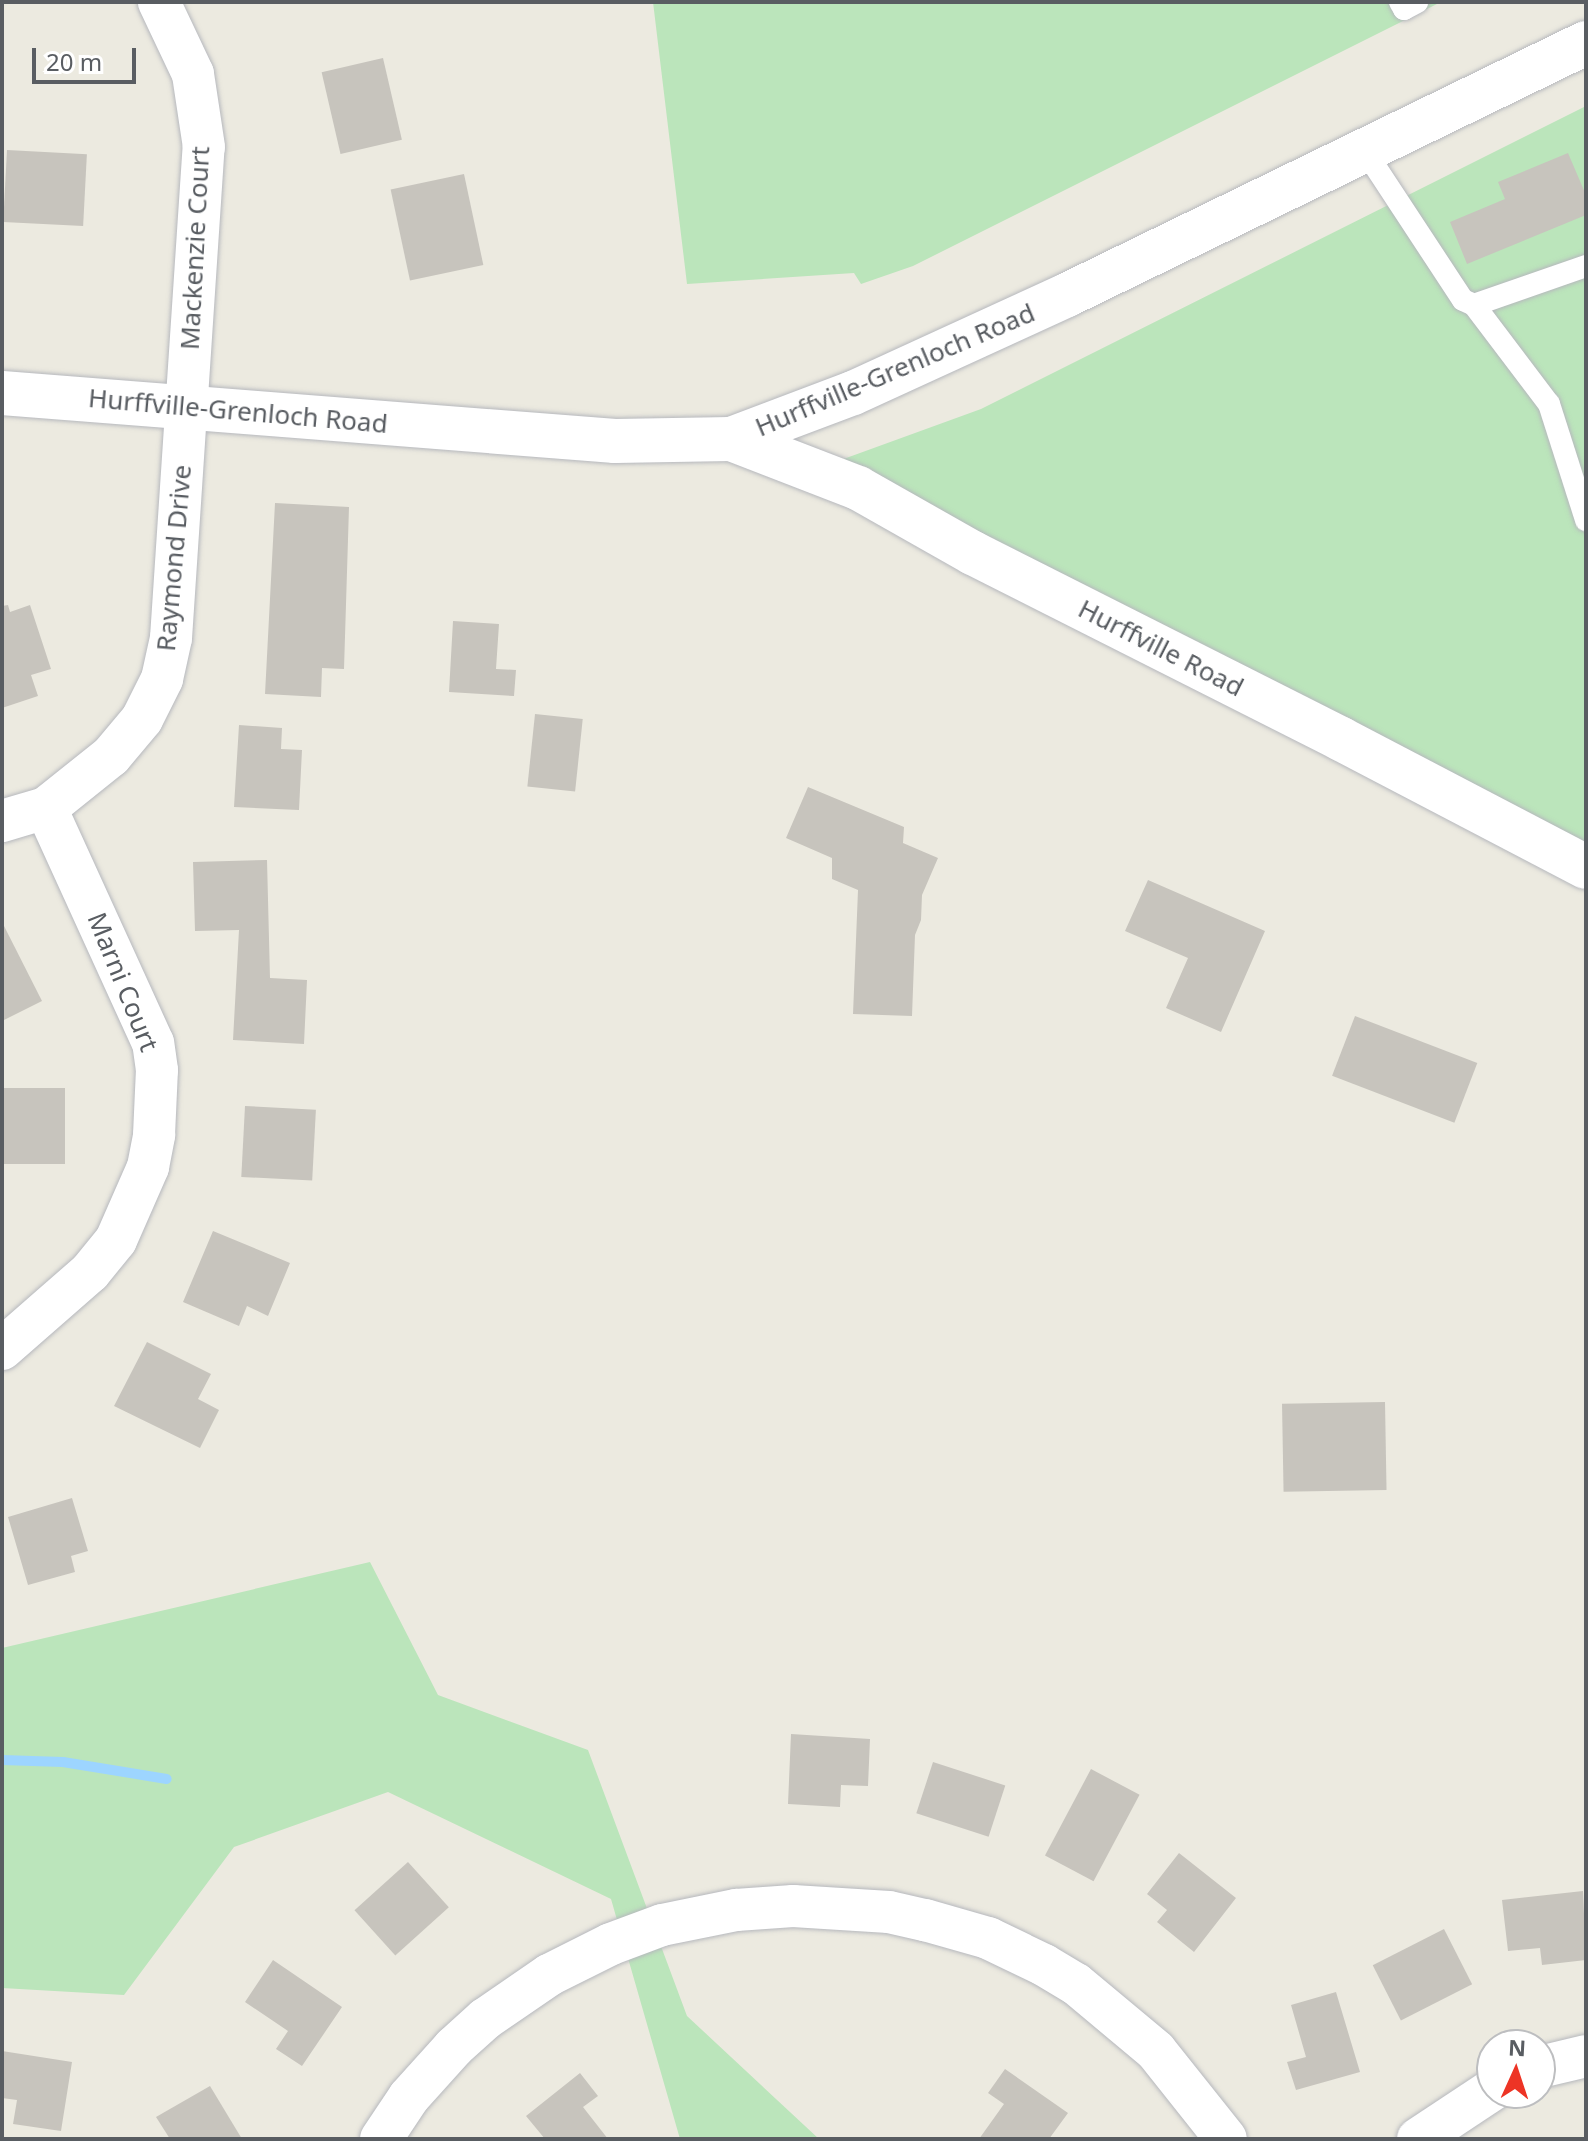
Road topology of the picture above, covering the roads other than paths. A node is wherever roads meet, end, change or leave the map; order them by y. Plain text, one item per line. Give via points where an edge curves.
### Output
1 (159, 2) edge
2 (1400, 2) edge
3 (1417, 2) edge
4 (1586, 43) edge
5 (1365, 151) junction
6 (1586, 266) edge
7 (1474, 305) junction
8 (2, 393) edge
9 (186, 407) junction
10 (731, 439) junction
11 (1586, 520) edge
12 (46, 808) junction
13 (2, 821) edge
14 (1586, 867) edge
15 (2, 1349) edge
16 (1586, 2056) edge
17 (1556, 2063) edge
18 (1476, 2101) edge
19 (381, 2139) edge
20 (1226, 2139) edge
21 (1418, 2139) edge

1 - 9 street, Mackenzie Court via 193,74 204,147
2 - 3 lane via 1404,9
4 - 5 main road, Hurffville-Grenloch Road
5 - 7 lane via 1463,300
5 - 10 main road, Hurffville-Grenloch Road via 853,393
6 - 7 lane
7 - 11 lane via 1549,404
8 - 9 main road, Hurffville-Grenloch Road
9 - 10 main road, Hurffville-Grenloch Road via 615,441
9 - 12 street, Raymond Drive via 175,592 162,679 142,719 111,756
10 - 14 main road, Hurffville Road via 858,488 973,553
12 - 13 street, Raymond Drive
12 - 15 street, Marni Court via 153,1043 154,1135 148,1167 116,1240 90,1272
16 - 17 street
18 - 21 street
19 - 20 street via 409,2097 454,2047 549,1975 662,1925 736,1910 793,1906 889,1912 925,1920 988,1938 1044,1965 1076,1984 1156,2051

